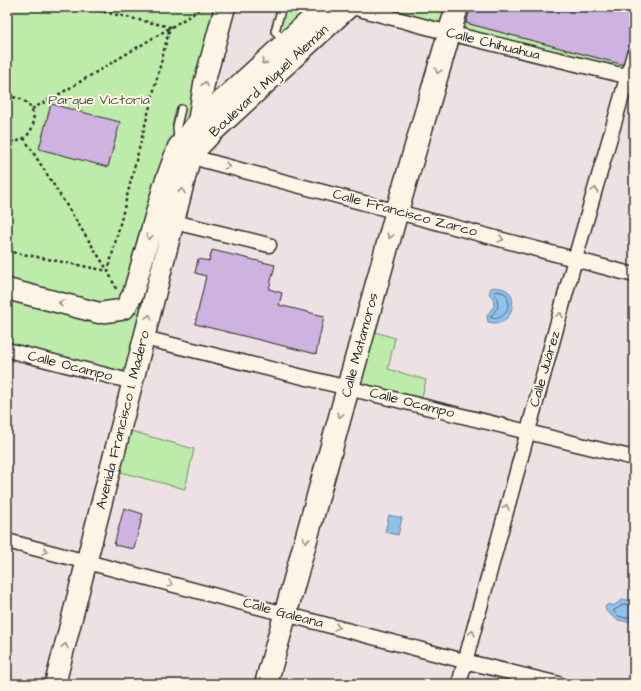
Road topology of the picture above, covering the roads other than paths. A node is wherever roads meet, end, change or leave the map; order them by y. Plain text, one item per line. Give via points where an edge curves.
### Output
1 (225, 7) edge
2 (282, 7) edge
3 (324, 7) edge
4 (350, 7) edge
5 (457, 7) edge
6 (449, 33) junction
7 (286, 42) junction
8 (634, 54) edge
9 (631, 78) edge
10 (181, 110) dead end
11 (198, 122) junction
12 (185, 151) junction
13 (397, 211) junction
14 (174, 222) junction
15 (269, 246) dead end
16 (575, 259) junction
17 (634, 275) edge
18 (7, 289) edge
19 (144, 338) junction
20 (7, 350) edge
21 (133, 382) junction
22 (348, 388) junction
23 (527, 432) junction
24 (634, 458) edge
25 (7, 541) edge
26 (86, 562) junction
27 (285, 614) junction
28 (464, 661) junction
29 (55, 684) edge
30 (266, 684) edge
31 (459, 684) edge
32 (559, 684) edge

11 -> 1 main road via 204,84
2 - 7 lane via 275,31
3 - 7 main road, Boulevard Miguel Alemán
4 - 6 street, Calle Chihuahua
4 - 12 main road, Boulevard Miguel Alemán via 212,133
5 - 6 main road, Calle Matamoros
6 - 9 street, Calle Chihuahua
6 -> 13 main road, Calle Matamoros
7 -> 11 main road, Boulevard Miguel Alemán
8 - 9 street, Calle Juárez
16 -> 9 street, Calle Juárez
10 - 12 lane via 177,126 178,139
11 - 12 main road, Boulevard Miguel Alemán
12 -> 13 street, Calle Francisco Zarco via 203,160
14 -> 12 main road, Avenida Francisco I. Madero
12 -> 18 main road via 164,185 133,294 126,308 99,313
13 -> 16 street, Calle Francisco Zarco
13 -> 22 main road, Calle Matamoros
14 - 15 street
19 -> 14 main road, Avenida Francisco I. Madero
16 - 17 street, Calle Francisco Zarco
23 -> 16 street, Calle Juárez
19 - 21 main road, Avenida Francisco I. Madero
19 - 22 street, Calle Ocampo
20 - 21 street, Calle Ocampo
21 - 26 main road, Avenida Francisco I. Madero
22 - 23 street, Calle Ocampo
22 -> 27 main road, Calle Matamoros
23 - 24 street, Calle Ocampo
28 -> 23 street, Calle Juárez
25 -> 26 street, Calle Galeana
26 -> 27 street, Calle Galeana
29 -> 26 main road, Avenida Francisco I. Madero
27 -> 28 street, Calle Galeana
27 - 30 main road, Calle Matamoros
28 - 31 street, Calle Juárez
28 - 32 street, Calle Galeana

